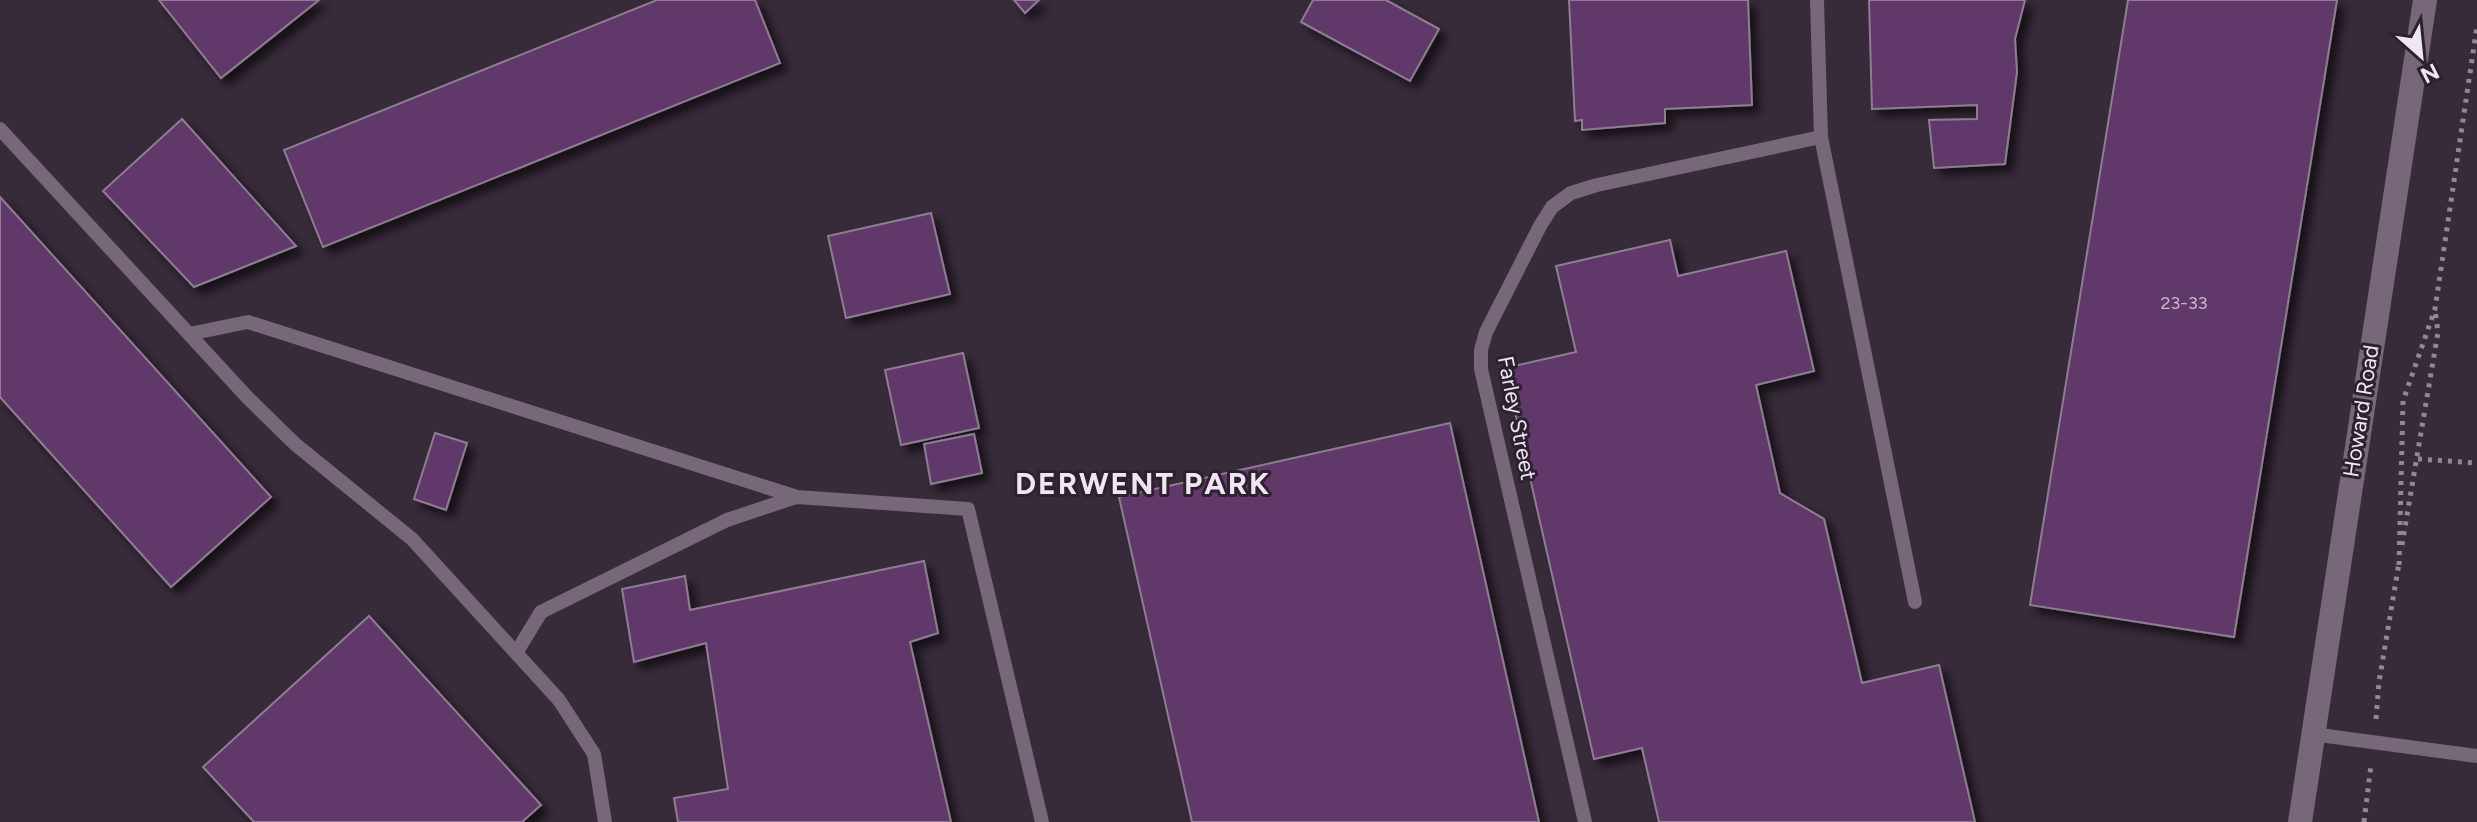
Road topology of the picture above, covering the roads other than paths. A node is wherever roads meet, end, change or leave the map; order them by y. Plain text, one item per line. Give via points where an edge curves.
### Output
1 (1817, 0) edge
2 (2425, 0) edge
3 (0, 129) edge
4 (1821, 137) junction
5 (189, 334) junction
6 (797, 497) junction
7 (1915, 602) dead end
8 (516, 653) junction
9 (2312, 734) junction
10 (2477, 756) edge
11 (605, 822) edge
12 (1042, 822) edge
13 (1585, 822) edge
14 (2300, 822) edge

1 - 4 lane
2 - 9 street, Howard Road
3 - 5 lane
4 - 7 lane
4 - 13 lane, Farley Street via 1571,193 1552,207 1540,226 1486,332 1481,369
5 - 6 lane via 248,322
5 - 8 lane via 295,444 412,539
6 - 8 lane via 727,520 541,612
6 - 12 lane via 968,509
8 - 11 lane via 559,700 594,754
9 - 10 lane
9 - 14 street, Howard Road

